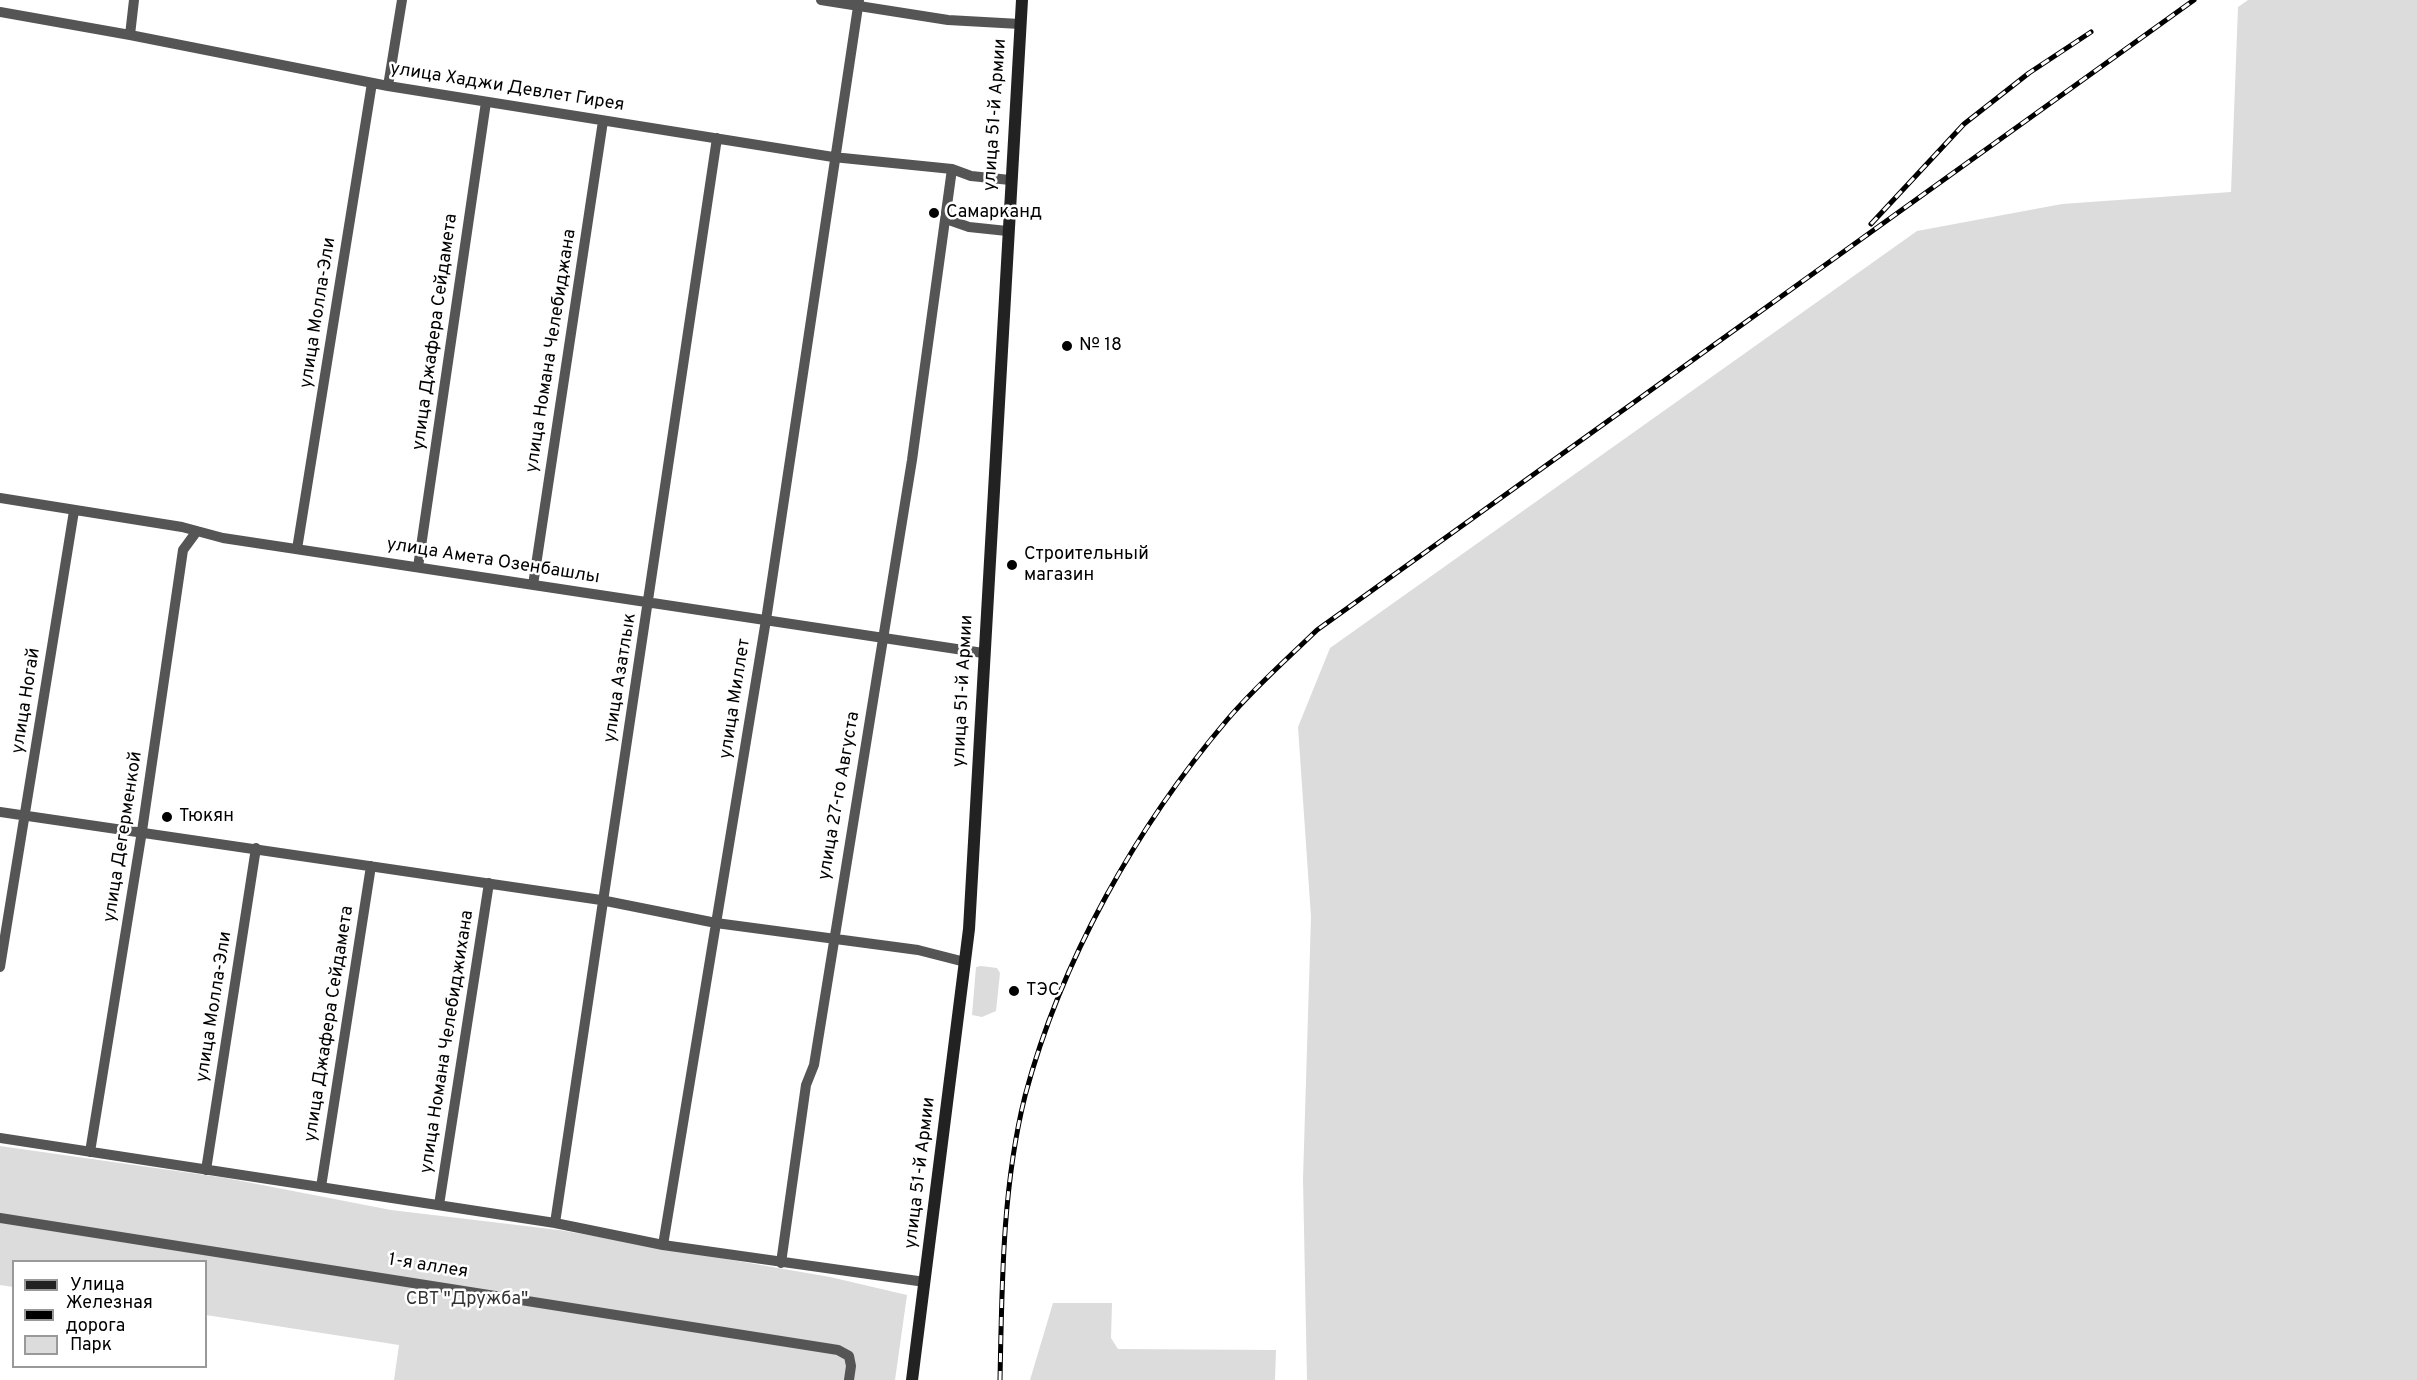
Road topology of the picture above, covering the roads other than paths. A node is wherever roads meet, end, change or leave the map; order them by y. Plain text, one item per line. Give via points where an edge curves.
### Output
1 (134, 0) edge
2 (402, 0) edge
3 (821, 0) edge
4 (1022, 0) edge
5 (858, 3) edge
6 (0, 12) edge
7 (1020, 24) junction
8 (130, 34) junction
9 (372, 83) junction
10 (388, 86) junction
11 (486, 102) junction
12 (603, 121) junction
13 (717, 138) junction
14 (833, 157) junction
15 (952, 169) junction
16 (1010, 180) junction
17 (946, 219) junction
18 (1007, 231) junction
19 (0, 498) edge
20 (74, 511) junction
21 (197, 531) junction
22 (297, 549) junction
23 (418, 567) junction
24 (533, 585) junction
25 (650, 602) junction
26 (766, 620) junction
27 (884, 638) junction
28 (983, 653) junction
29 (0, 812) edge
30 (25, 815) junction
31 (142, 831) junction
32 (256, 848) junction
33 (371, 866) junction
34 (489, 884) junction
35 (601, 900) junction
36 (716, 923) junction
37 (833, 940) junction
38 (965, 962) junction
39 (0, 967) edge
40 (0, 1138) edge
41 (90, 1152) junction
42 (206, 1170) junction
43 (321, 1187) junction
44 (439, 1205) junction
45 (0, 1218) edge
46 (555, 1223) junction
47 (663, 1245) junction
48 (781, 1263) junction
49 (925, 1282) junction
50 (849, 1380) edge
51 (912, 1380) edge

1 - 8 street
2 - 10 street
3 - 5 street
4 - 7 main road, улица 51-й Армии
5 - 7 street via 948,20
5 - 14 street, улица Миллет
6 - 8 street, улица Хаджи Девлет Гирея
7 - 16 main road, улица 51-й Армии
8 - 9 street, улица Хаджи Девлет Гирея
9 - 10 street, улица Хаджи Девлет Гирея
9 - 22 street, улица Молла-Эли
10 - 11 street, улица Хаджи Девлет Гирея
11 - 12 street, улица Хаджи Девлет Гирея
11 - 23 street, улица Джафера Сейдамета
12 - 13 street, улица Хаджи Девлет Гирея
12 - 24 street, улица Номана Челебиджана
13 - 14 street, улица Хаджи Девлет Гирея
13 - 25 street, улица Азатлык
14 - 15 street, улица Хаджи Девлет Гирея
14 - 26 street, улица Миллет via 813,317
15 - 16 street, улица Хаджи Девлет Гирея via 971,176
15 - 17 street, улица 27-го Августа
16 - 18 main road, улица 51-й Армии
17 - 18 street via 969,227
17 - 27 street, улица 27-го Августа
18 - 28 main road, улица 51-й Армии
19 - 20 street, улица Амета Озенбашлы
20 - 21 street, улица Амета Озенбашлы
20 - 30 street, улица Ногай
21 - 22 street, улица Амета Озенбашлы
21 - 31 street, улица Дегерменкой via 183,550
22 - 23 street, улица Амета Озенбашлы
23 - 24 street, улица Амета Озенбашлы
24 - 25 street, улица Амета Озенбашлы
25 - 26 street, улица Амета Озенбашлы
25 - 35 street, улица Азатлык
26 - 27 street, улица Амета Озенбашлы
26 - 36 street, улица Миллет
27 - 28 street, улица Амета Озенбашлы
27 - 37 street, улица 27-го Августа
28 - 38 main road, улица 51-й Армии
29 - 30 street
30 - 31 street
30 - 39 street, улица Ногай
31 - 32 street
31 - 41 street, улица Дегерменкой
32 - 33 street
32 - 42 street, улица Молла-Эли
33 - 34 street
33 - 43 street, улица Джафера Сейдамета
34 - 35 street
34 - 44 street, улица Номана Челебиджихана
35 - 36 street
35 - 46 street, улица Азатлык
36 - 37 street
36 - 47 street, улица Миллет
37 - 38 street via 918,950
37 - 48 street, улица 27-го Августа via 814,1065 806,1085
38 - 49 main road, улица 51-й Армии
40 - 41 street
41 - 42 street
42 - 43 street
43 - 44 street
44 - 46 street
45 - 50 street, 1-я аллея via 838,1350 849,1356
46 - 47 street
47 - 48 street
48 - 49 street
49 - 51 main road, улица 51-й Армии

